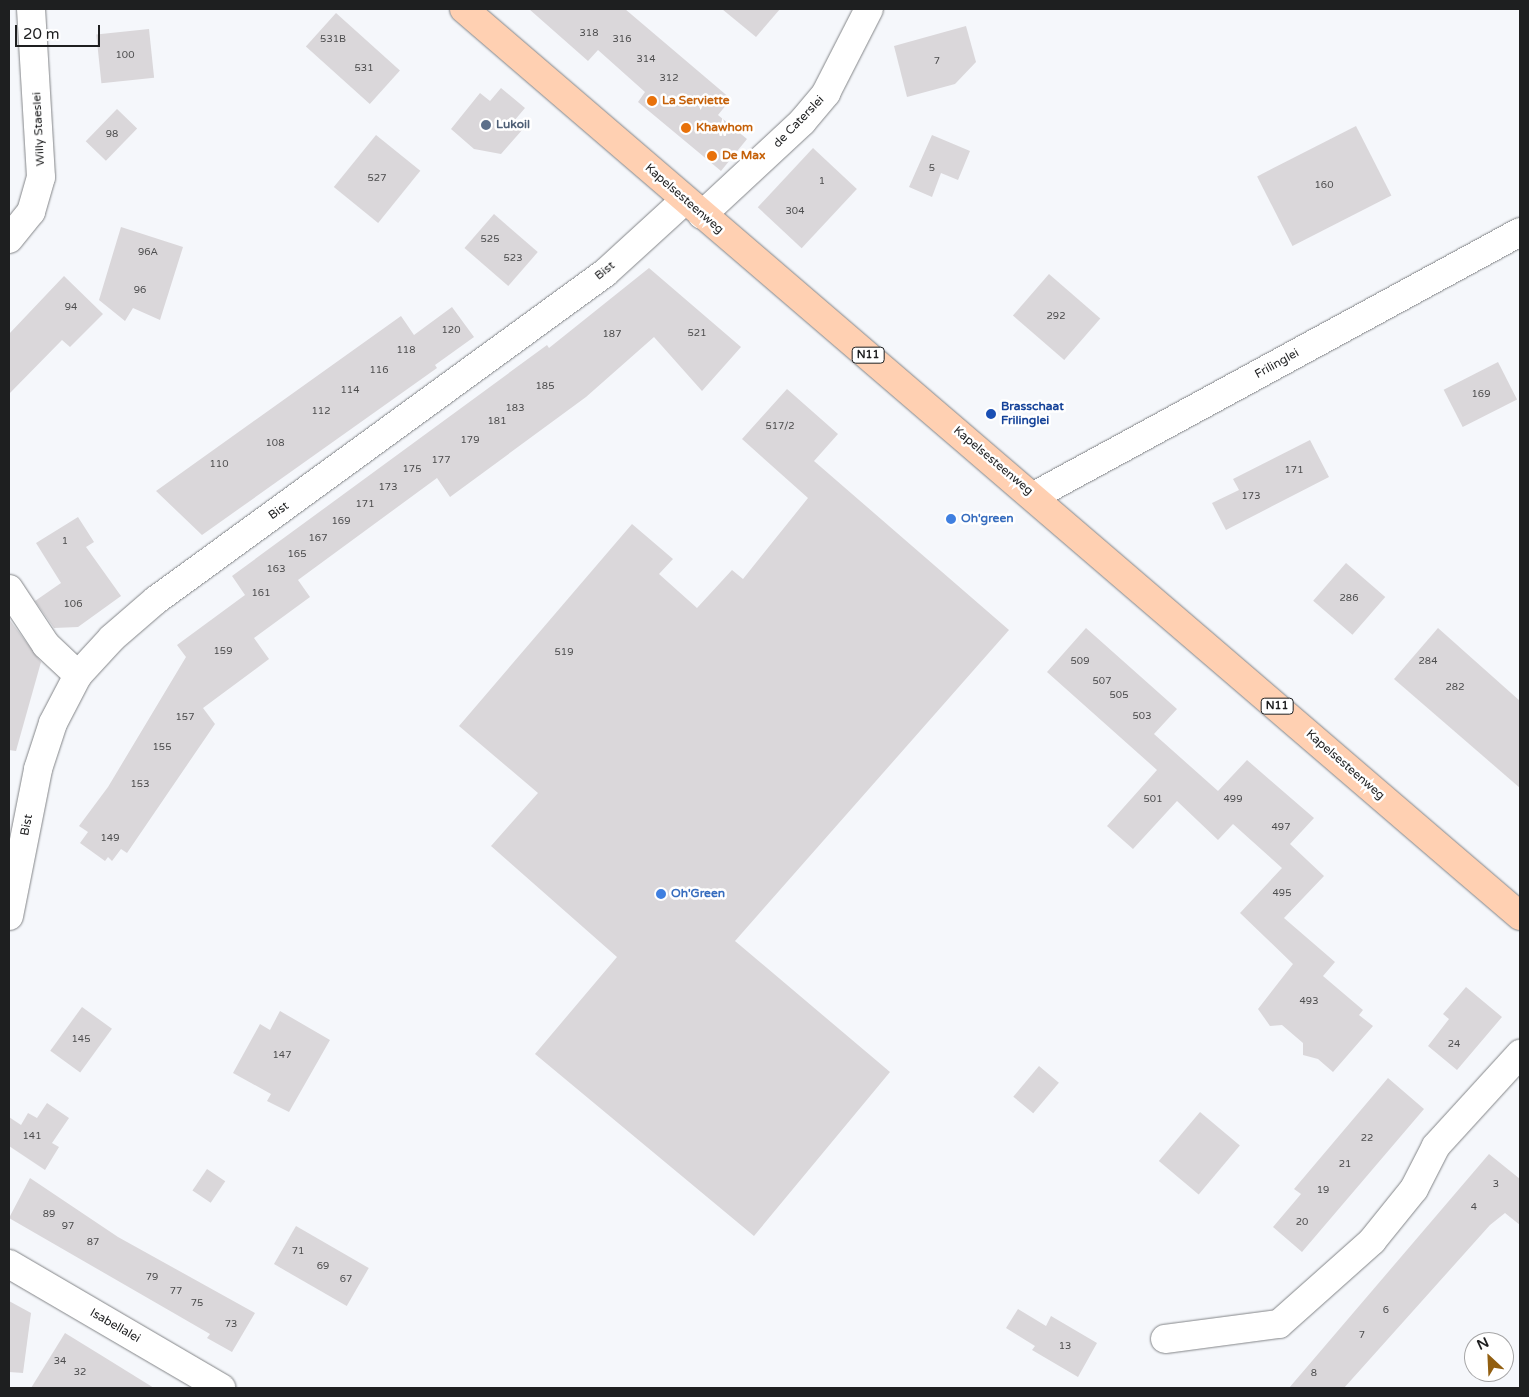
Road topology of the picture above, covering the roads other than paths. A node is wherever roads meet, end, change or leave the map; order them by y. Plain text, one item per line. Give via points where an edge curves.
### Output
1 (31, 9) edge
2 (465, 9) edge
3 (869, 9) edge
4 (693, 207) junction
5 (1520, 232) edge
6 (9, 239) edge
7 (1034, 496) junction
8 (9, 589) edge
9 (78, 675) junction
10 (9, 916) edge
11 (1520, 916) edge
12 (1520, 1054) edge
13 (9, 1264) edge
14 (1165, 1340) dead end
15 (221, 1388) edge

1 - 6 street, Willy Staeslei via 42,177 31,212
2 - 4 main road, Kapelsesteenweg / N11
3 - 4 street, de Caterslei via 826,93 802,122
4 - 7 main road, Kapelsesteenweg / N11
4 - 9 street, Bist via 156,600
5 - 7 street, Frilinglei
7 - 11 main road, Kapelsesteenweg / N11
8 - 9 street via 46,645
9 - 10 street, Bist via 53,723 38,770
12 - 14 street via 1436,1146 1414,1189 1372,1241 1279,1324
13 - 15 street, Isabellalei

